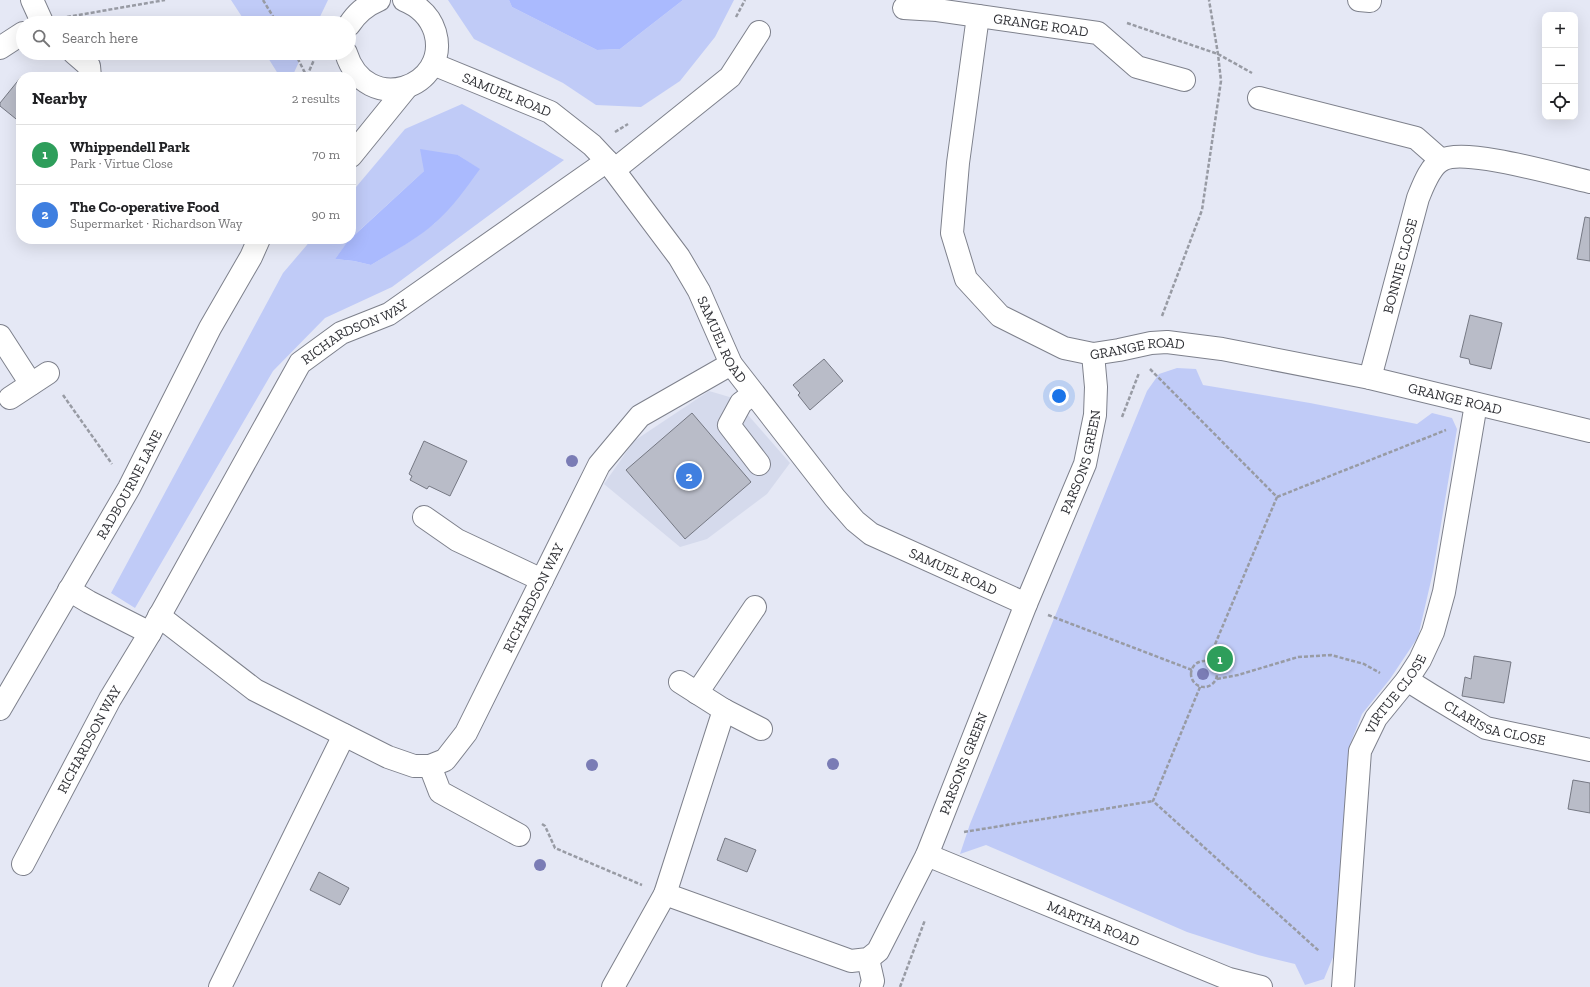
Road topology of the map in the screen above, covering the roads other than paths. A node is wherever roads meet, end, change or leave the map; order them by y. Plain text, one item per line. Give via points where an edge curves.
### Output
1 (32, 0) edge
2 (404, 0) edge
3 (372, 1) edge
4 (424, 7) edge
5 (904, 8) dead end
6 (39, 16) edge
7 (355, 16) edge
8 (978, 16) junction
9 (759, 32) dead end
10 (16, 38) edge
11 (0, 48) edge
12 (82, 60) edge
13 (345, 60) edge
14 (349, 60) edge
15 (433, 64) junction
16 (90, 72) edge
17 (342, 72) edge
18 (355, 72) edge
19 (356, 73) edge
20 (1184, 80) dead end
21 (407, 87) junction
22 (1259, 98) dead end
23 (356, 150) edge
24 (1441, 160) junction
25 (611, 166) junction
26 (1590, 182) edge
27 (255, 248) edge
28 (0, 336) edge
29 (1093, 354) junction
30 (731, 364) junction
31 (1370, 378) junction
32 (753, 394) junction
33 (10, 398) dead end
34 (1474, 413) junction
35 (1590, 431) edge
36 (759, 464) dead end
37 (424, 517) dead end
38 (542, 580) junction
39 (69, 590) junction
40 (1026, 604) junction
41 (756, 608) dead end
42 (155, 625) junction
43 (1407, 680) junction
44 (0, 709) edge
45 (724, 710) junction
46 (761, 729) dead end
47 (344, 735) junction
48 (1590, 750) edge
49 (430, 766) junction
50 (519, 835) dead end
51 (927, 855) junction
52 (23, 864) dead end
53 (665, 894) junction
54 (868, 959) junction
55 (1343, 980) edge
56 (220, 987) edge
57 (613, 987) edge
58 (871, 987) edge
59 (1262, 987) edge

1 - 6 street
2 - 4 street
3 - 7 street
4 - 15 street via 437,38
5 - 8 street, GRANGE ROAD
8 - 20 street, GRANGE ROAD via 1098,33 1137,67
8 - 29 street, GRANGE ROAD via 958,163 952,233 966,279 1000,316 1064,348
9 - 25 street, RICHARDSON WAY via 730,77
10 - 11 street
12 - 16 street via 89,66
13 - 17 street
14 - 18 street
15 - 21 street via 417,82
15 - 25 street, SAMUEL ROAD via 550,112 592,145
19 - 21 street via 362,80 376,87 391,90
21 - 23 street
22 - 24 street via 1416,138
24 - 26 street via 1452,156 1486,158
24 - 31 street, BONNIE CLOSE via 1427,177 1418,198
25 - 30 street, SAMUEL ROAD via 679,257 699,291
25 - 42 street, RICHARDSON WAY via 389,314 341,333 300,363
27 - 39 street, RADBOURNE LANE via 210,328 129,488
28 - 33 street via 39,378
29 - 31 street, GRANGE ROAD via 1167,342 1222,349
29 - 40 street, PARSONS GREEN via 1095,415 1085,464
30 - 32 street, SAMUEL ROAD
30 - 38 street, RICHARDSON WAY via 640,416 599,465
31 - 34 street, GRANGE ROAD
32 - 36 street via 741,403 728,425
32 - 40 street, SAMUEL ROAD via 835,498 855,521 871,534
34 - 35 street, GRANGE ROAD
34 - 43 street, VIRTUE CLOSE via 1444,592 1433,632
37 - 38 street via 457,540
38 - 49 street, RICHARDSON WAY via 466,733 445,760
39 - 42 street via 89,602
39 - 44 street, RADBOURNE LANE
40 - 51 street, PARSONS GREEN
41 - 45 street via 688,687
42 - 47 street via 255,690
42 - 52 street, RICHARDSON WAY via 110,699
43 - 48 street, CLARISSA CLOSE via 1486,728
43 - 55 street, VIRTUE CLOSE via 1376,718 1360,751
45 - 46 street
45 - 53 street
47 - 49 street via 388,757 414,766
47 - 56 street
49 - 50 street via 440,792
51 - 54 street, PARSONS GREEN via 878,951
51 - 59 street, MARTHA ROAD via 1229,978
53 - 54 street via 851,961
53 - 57 street
54 - 58 street via 873,982

